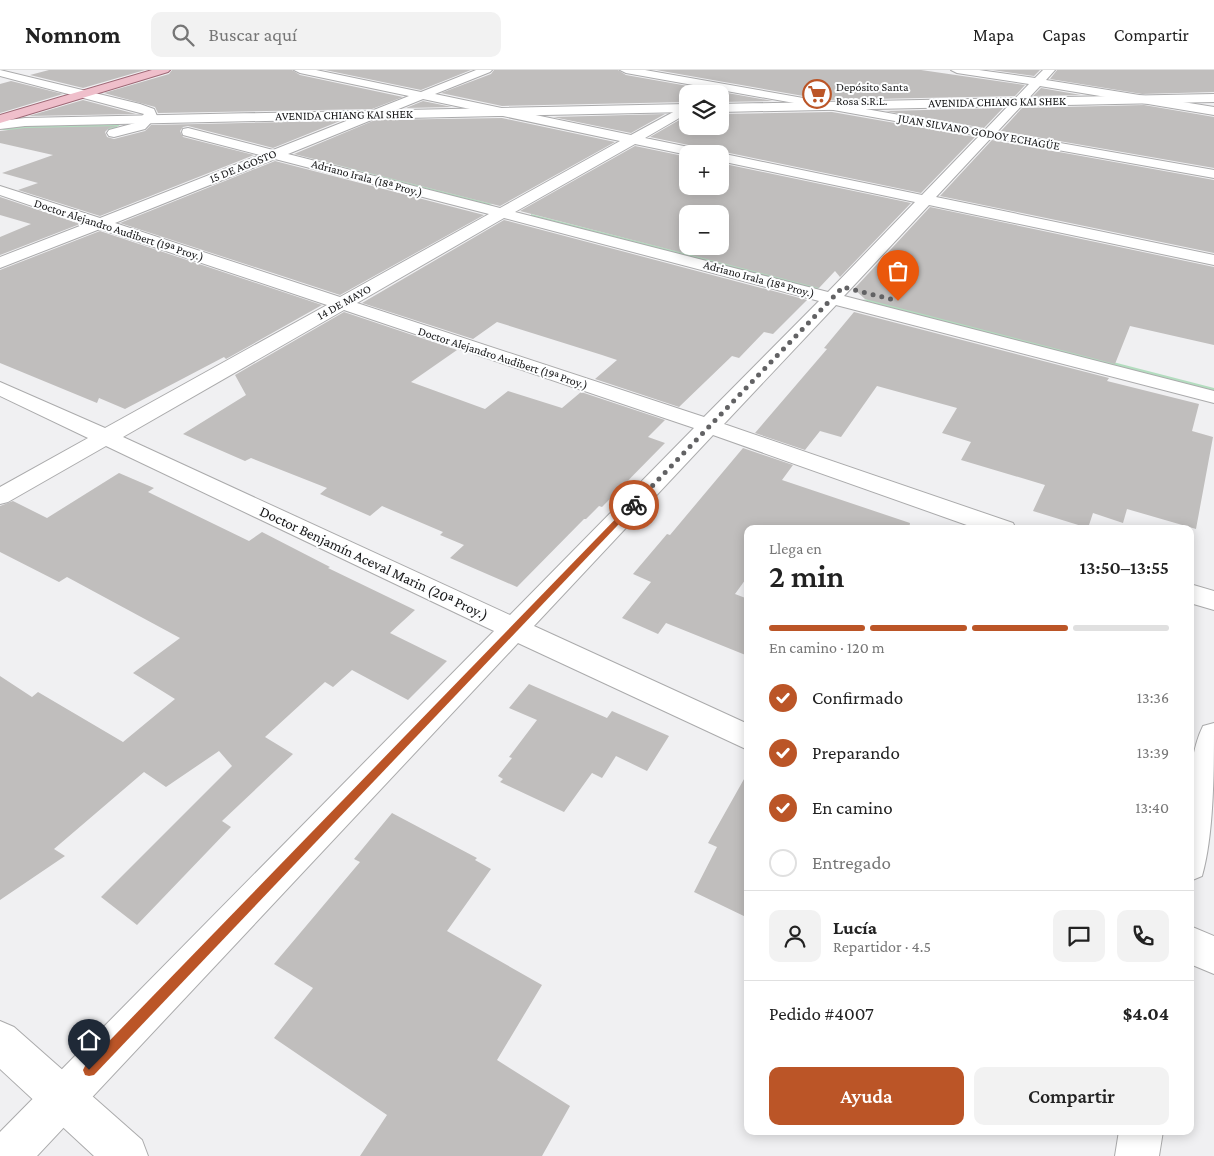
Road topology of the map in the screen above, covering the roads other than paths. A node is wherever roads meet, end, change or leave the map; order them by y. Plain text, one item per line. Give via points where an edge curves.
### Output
1 (164, 70) edge
2 (300, 70) edge
3 (486, 70) edge
4 (626, 70) edge
5 (957, 70) edge
6 (1049, 70) edge
7 (0, 72) edge
8 (738, 78) dead end
9 (0, 82) edge
10 (1037, 82) junction
11 (712, 85) edge
12 (726, 85) edge
13 (729, 88) edge
14 (84, 94) junction
15 (423, 96) junction
16 (1214, 98) edge
17 (65, 99) junction
18 (1149, 99) junction
19 (1214, 105) edge
20 (829, 106) junction
21 (729, 108) edge
22 (1022, 108) junction
23 (1214, 111) edge
24 (679, 112) edge
25 (1145, 112) dead end
26 (369, 115) junction
27 (679, 115) edge
28 (1006, 115) junction
29 (959, 116) dead end
30 (987, 116) dead end
31 (893, 118) junction
32 (0, 119) edge
33 (148, 119) junction
34 (501, 119) junction
35 (125, 120) junction
36 (729, 121) dead end
37 (615, 123) dead end
38 (559, 124) junction
39 (0, 125) edge
40 (375, 128) dead end
41 (337, 129) junction
42 (297, 130) dead end
43 (633, 131) junction
44 (188, 132) junction
45 (114, 133) junction
46 (988, 134) junction
47 (0, 135) edge
48 (679, 146) edge
49 (291, 147) junction
50 (274, 153) junction
51 (729, 159) edge
52 (1214, 174) edge
53 (0, 190) edge
54 (925, 200) junction
55 (510, 208) junction
56 (99, 223) junction
57 (1214, 260) edge
58 (0, 262) edge
59 (838, 293) junction
60 (341, 304) junction
61 (1214, 382) edge
62 (0, 388) edge
63 (1214, 397) edge
64 (709, 426) junction
65 (105, 437) junction
66 (0, 496) edge
67 (993, 525) edge
68 (1194, 594) edge
69 (1214, 602) edge
70 (514, 629) junction
71 (1214, 735) edge
72 (744, 736) edge
73 (1194, 843) edge
74 (1194, 946) edge
75 (1214, 956) edge
76 (0, 1041) edge
77 (62, 1099) junction
78 (1140, 1135) edge
79 (7, 1156) edge
80 (126, 1156) edge
81 (1137, 1156) edge

1 - 14 main road
2 - 15 street
3 - 15 street, 15 DE AGOSTO
4 - 11 street, JUAN SILVANO GODOY ECHAGÜE
5 - 10 street
6 - 10 street
7 - 14 street
8 - 12 street
9 - 17 street
10 - 18 street
10 - 22 street
13 - 20 street, JUAN SILVANO GODOY ECHAGÜE
14 - 17 main road
14 - 33 street via 150,112
15 - 26 street, 15 DE AGOSTO
15 - 34 street
16 - 18 street, AVENIDA CHIANG KAI SHEK
17 - 32 main road
17 - 35 street
18 - 19 street
18 - 22 street, AVENIDA CHIANG KAI SHEK
18 - 23 street via 1178,107
20 - 21 street, AVENIDA CHIANG KAI SHEK
20 - 22 street, AVENIDA CHIANG KAI SHEK
20 - 31 street, JUAN SILVANO GODOY ECHAGÜE
22 - 28 street
23 - 25 street
24 - 34 street, AVENIDA CHIANG KAI SHEK
26 - 33 street, AVENIDA CHIANG KAI SHEK
26 - 34 street, AVENIDA CHIANG KAI SHEK
26 - 41 street, 15 DE AGOSTO
27 - 43 street, 14 DE MAYO
28 - 30 street, AVENIDA CHIANG KAI SHEK
28 - 46 street
29 - 31 street, AVENIDA CHIANG KAI SHEK
31 - 36 street, AVENIDA CHIANG KAI SHEK
31 - 46 street, JUAN SILVANO GODOY ECHAGÜE
33 - 35 street, AVENIDA CHIANG KAI SHEK
33 - 45 street via 133,129
34 - 38 street, AVENIDA CHIANG KAI SHEK
35 - 39 street, AVENIDA CHIANG KAI SHEK
37 - 38 street, AVENIDA CHIANG KAI SHEK
38 - 43 street
40 - 41 street, AVENIDA CHIANG KAI SHEK
41 - 42 street, AVENIDA CHIANG KAI SHEK
41 - 49 street, 15 DE AGOSTO
43 - 48 street
43 - 55 street, 14 DE MAYO
44 - 45 street
44 - 49 street, Adriano Irala (18ª Proy.) via 233,131
44 - 50 street, Adriano Irala (18ª Proy.)
45 - 47 street
46 - 52 street, JUAN SILVANO GODOY ECHAGÜE
46 - 54 street
49 - 50 street, 15 DE AGOSTO
49 - 55 street, Adriano Irala (18ª Proy.)
50 - 55 street, Adriano Irala (18ª Proy.)
50 - 56 street, 15 DE AGOSTO
51 - 54 street
53 - 56 street, Doctor Alejandro Audibert (19ª Proy.)
54 - 57 street
54 - 59 street
55 - 59 street, Adriano Irala (18ª Proy.)
55 - 60 street, 14 DE MAYO
56 - 58 street, 15 DE AGOSTO
56 - 60 street, Doctor Alejandro Audibert (19ª Proy.)
59 - 61 street, Adriano Irala (18ª Proy.)
59 - 63 street, Adriano Irala (18ª Proy.)
59 - 64 street
60 - 64 street, Doctor Alejandro Audibert (19ª Proy.)
60 - 65 street, 14 DE MAYO
62 - 65 street, Doctor Benjamín Aceval Marin (20ª Proy.)
64 - 67 street, Doctor Alejandro Audibert (19ª Proy.)
64 - 70 street
65 - 66 street, 14 DE MAYO
65 - 70 street, Doctor Benjamín Aceval Marin (20ª Proy.)
68 - 69 street
70 - 72 street, Doctor Benjamín Aceval Marin (20ª Proy.)
70 - 77 street
71 - 73 street
74 - 75 street
76 - 77 street
77 - 79 street
77 - 80 street
78 - 81 street

